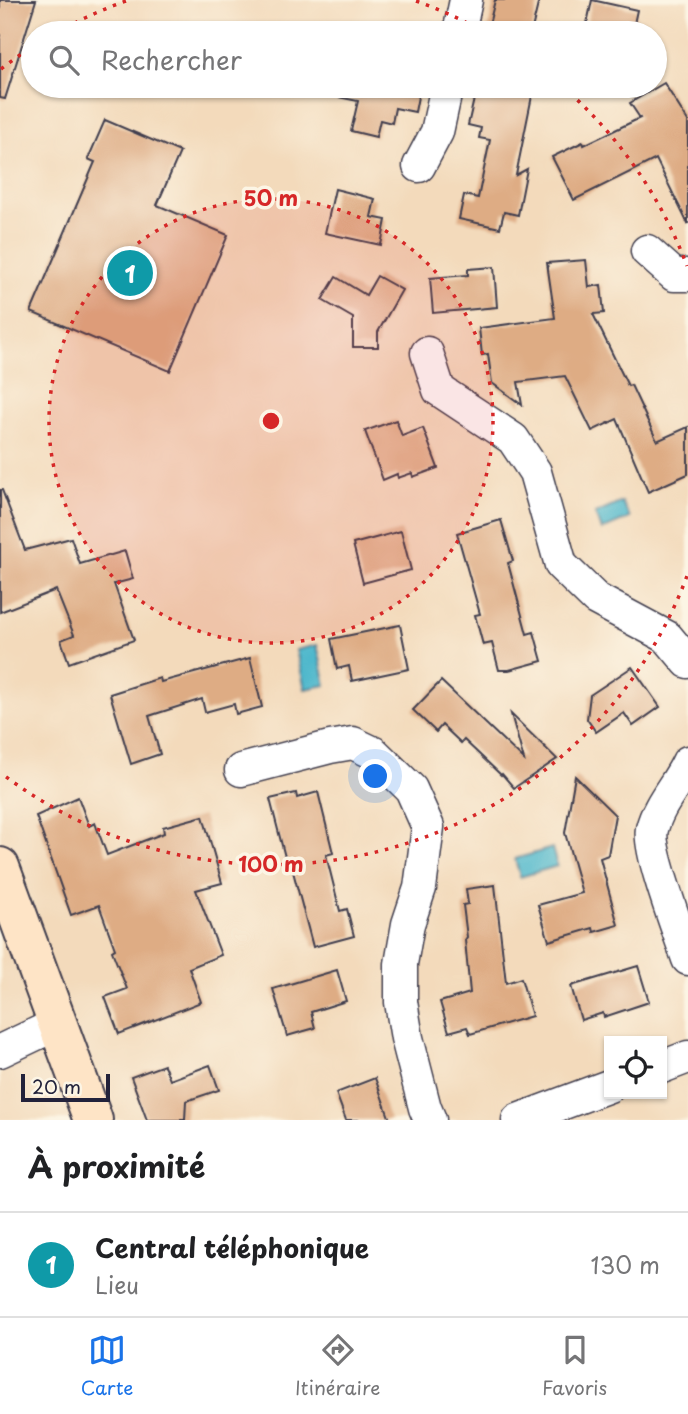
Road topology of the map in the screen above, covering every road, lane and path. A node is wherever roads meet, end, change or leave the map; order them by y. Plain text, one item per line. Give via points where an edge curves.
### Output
1 (466, 0) edge
2 (462, 21) edge
3 (444, 98) edge
4 (419, 166) dead end
5 (647, 251) dead end
6 (688, 275) edge
7 (427, 352) dead end
8 (688, 662) edge
9 (688, 762) edge
10 (241, 770) dead end
11 (0, 867) edge
12 (688, 960) edge
13 (57, 1024) junction
14 (0, 1051) edge
15 (688, 1057) edge
16 (667, 1065) edge
17 (604, 1088) edge
18 (93, 1120) edge
19 (430, 1120) edge
20 (518, 1120) edge

1 - 2 street
3 - 4 street via 437,132
5 - 6 street via 674,275
7 - 8 street via 439,390 513,439 535,472 561,565 596,599 667,637
9 - 12 street via 651,831 654,856
10 - 19 street via 353,743 374,753 411,789 428,827 420,888 401,964 401,1002
11 - 13 main road
13 - 14 street
13 - 18 main road
15 - 16 street
17 - 20 street

